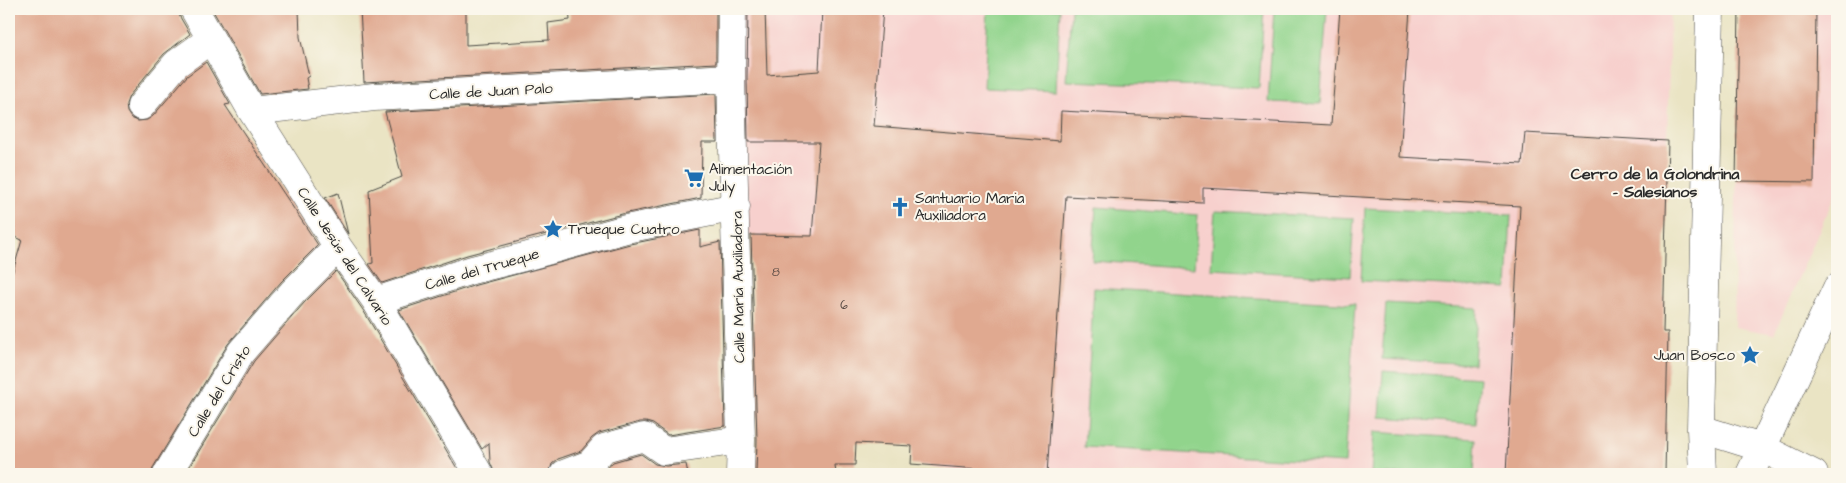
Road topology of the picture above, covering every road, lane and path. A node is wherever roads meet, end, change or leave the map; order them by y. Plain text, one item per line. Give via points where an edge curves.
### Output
1 (194, 9) edge
2 (732, 9) edge
3 (1710, 9) edge
4 (211, 39) junction
5 (731, 78) junction
6 (141, 106) dead end
7 (252, 111) junction
8 (736, 207) junction
9 (338, 247) junction
10 (1837, 288) edge
11 (376, 302) junction
12 (1701, 429) junction
13 (742, 440) junction
14 (1762, 448) junction
15 (167, 474) edge
16 (479, 474) edge
17 (564, 474) edge
18 (740, 474) edge
19 (1703, 474) edge
20 (1750, 474) edge
21 (1814, 474) edge

1 - 4 street, Calle Jesús del Calvario
2 - 5 street, Calle María Auxiliadora
3 - 12 street
4 - 6 street via 176,64
4 - 7 street, Calle Jesús del Calvario
5 - 7 street, Calle de Juan Palo via 374,98
5 - 8 street, Calle María Auxiliadora
7 - 9 street, Calle Jesús del Calvario
8 - 11 street, Calle del Trueque via 626,229 472,270
8 - 13 street, Calle María Auxiliadora
9 - 11 street, Calle Jesús del Calvario
9 - 15 street, Calle del Cristo via 293,292 241,352
10 - 14 street
11 - 16 street, Calle Jesús del Calvario
12 - 14 street
12 - 19 street
13 - 17 street via 664,451 644,437 604,448 590,464
13 - 18 street, Calle María Auxiliadora
14 - 20 street
14 - 21 street

